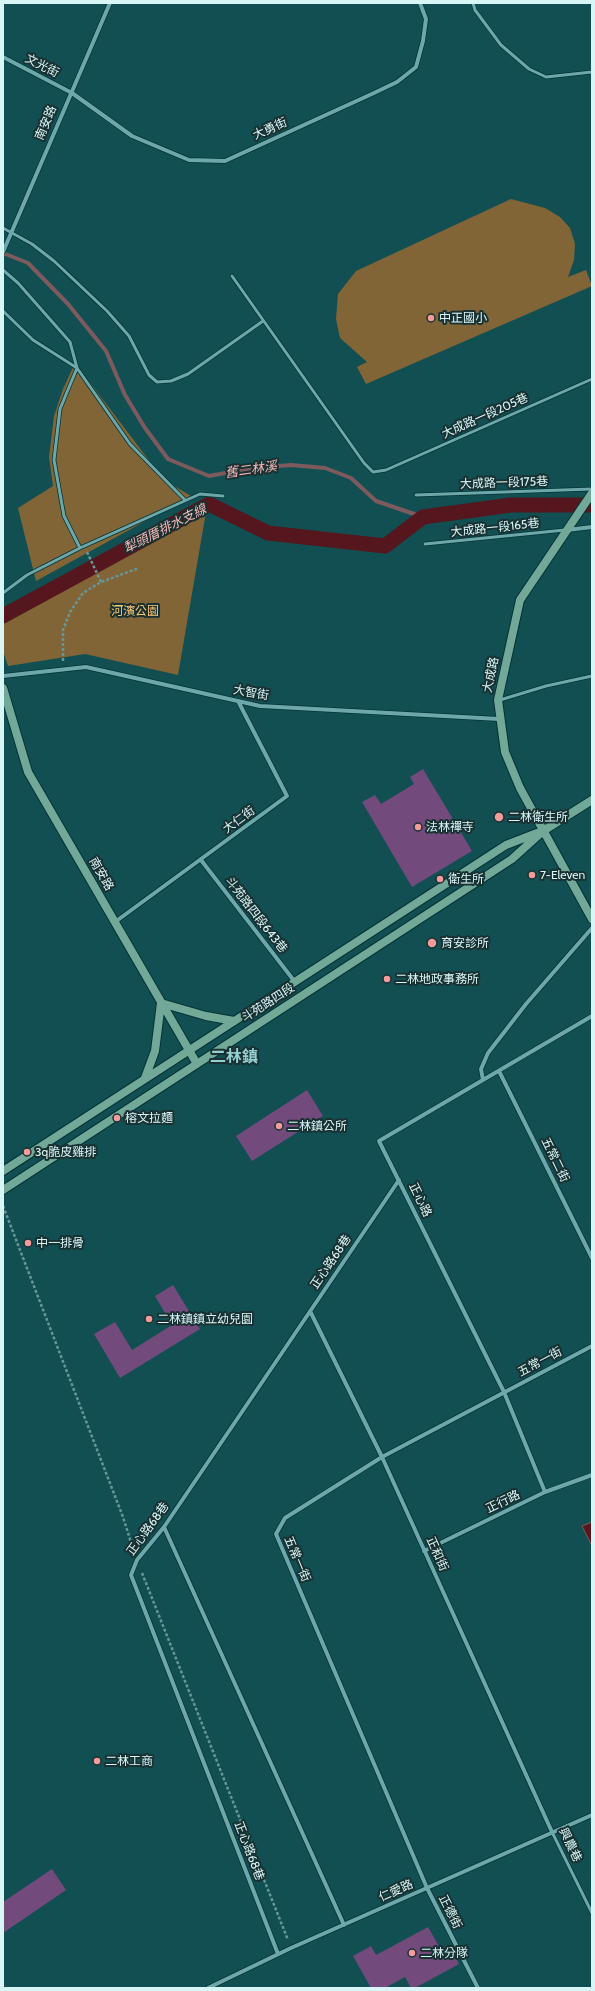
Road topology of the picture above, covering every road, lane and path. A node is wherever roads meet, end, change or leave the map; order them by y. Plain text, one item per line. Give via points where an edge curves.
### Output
1 (110, 3) edge
2 (420, 3) edge
3 (473, 3) edge
4 (3, 57) edge
5 (592, 72) edge
6 (72, 93) junction
7 (3, 228) edge
8 (12, 232) junction
9 (3, 252) edge
10 (3, 270) edge
11 (232, 276) dead end
12 (3, 311) edge
13 (263, 321) junction
14 (77, 368) junction
15 (592, 379) edge
16 (592, 488) edge
17 (592, 493) edge
18 (416, 495) dead end
19 (223, 496) dead end
20 (185, 500) junction
21 (592, 527) edge
22 (567, 530) junction
23 (425, 544) dead end
24 (80, 548) junction
25 (89, 560) dead end
26 (139, 568) dead end
27 (101, 582) junction
28 (3, 593) edge
29 (64, 666) dead end
30 (3, 676) edge
31 (592, 676) edge
32 (3, 688) edge
33 (498, 700) junction
34 (238, 701) junction
35 (500, 719) junction
36 (592, 800) edge
37 (543, 831) junction
38 (201, 860) junction
39 (592, 920) edge
40 (115, 922) junction
41 (592, 928) edge
42 (295, 982) junction
43 (161, 1003) junction
44 (592, 1016) edge
45 (234, 1021) junction
46 (188, 1050) junction
47 (197, 1064) junction
48 (499, 1071) junction
49 (145, 1078) junction
50 (483, 1080) junction
51 (3, 1171) edge
52 (399, 1180) junction
53 (3, 1190) edge
54 (3, 1206) edge
55 (592, 1258) edge
56 (310, 1311) junction
57 (592, 1346) edge
58 (504, 1392) junction
59 (382, 1457) junction
60 (592, 1475) edge
61 (545, 1492) junction
62 (164, 1527) junction
63 (424, 1551) junction
64 (136, 1560) junction
65 (541, 1808) joint
66 (592, 1815) edge
67 (552, 1832) junction
68 (427, 1888) junction
69 (592, 1913) edge
70 (344, 1925) junction
71 (291, 1948) junction
72 (278, 1954) junction
73 (208, 1988) edge
74 (478, 1988) edge

1 - 6 street, 南安路
2 - 6 street, 大勇街 via 426,19 424,41 416,67 397,82 225,161 189,160 132,136
3 - 5 lane via 475,10 501,45 529,69 546,77
4 - 6 street, 文光街
6 - 8 street, 南安路
7 - 8 lane
8 - 9 street, 南安路
8 - 13 lane via 54,261 107,310 129,336 149,375 157,382 172,381 188,374
10 - 14 lane via 18,283 70,342
11 - 13 lane
12 - 14 lane via 33,340
13 - 15 lane, 大成路一段205巷 via 373,472 386,470
14 - 20 lane via 130,444
14 - 24 lane via 60,409 54,460 64,516
16 - 18 lane, 大成路一段175巷
17 - 22 main road, 大成路
19 - 20 lane via 200,494
20 - 24 lane
21 - 22 street
22 - 23 lane, 大成路一段165巷
22 - 33 main road, 大成路 via 520,600
24 - 28 lane via 27,575
25 - 27 path
26 - 27 path
27 - 29 path via 83,594 70,612 63,630
30 - 34 street, 大智街 via 86,667
31 - 33 lane
32 - 40 main road, 南安路 via 28,772
33 - 35 main road, 大成路
34 - 35 street, 大智街 via 260,706
34 - 38 street, 大仁街 via 288,796
35 - 37 main road, 大成路 via 505,752 520,788
36 - 37 main road, 斗苑路四段
37 - 39 main road, 大成路
37 - 42 main road, 斗苑路四段 via 506,845
37 - 47 main road, 斗苑路四段 via 512,859
38 - 40 street, 大仁街
38 - 42 street, 斗苑路四段643巷
40 - 43 main road, 南安路
41 - 50 street via 526,1004 488,1053 481,1068
42 - 45 main road, 斗苑路四段
43 - 45 main road
43 - 46 main road, 南安路
43 - 49 main road via 155,1051
44 - 48 street, 正心路
45 - 46 main road, 斗苑路四段
46 - 47 main road, 南安路
46 - 49 main road, 斗苑路四段
47 - 53 main road, 斗苑路四段
48 - 50 street, 正心路
48 - 55 street, 五常二街
49 - 51 main road, 斗苑路四段
50 - 52 street, 正心路 via 379,1142
52 - 56 street, 正心路68巷
52 - 58 street, 正心路
54 - 64 path via 123,1517
56 - 59 street, 正和街
56 - 62 street, 正心路68巷
57 - 58 street, 五常一街
58 - 59 street, 五常一街
58 - 61 street, 正心路
59 - 63 street, 正和街
59 - 68 street, 五常一街 via 286,1518 276,1534
60 - 61 street, 正行路
61 - 63 street, 正行路
62 - 64 street, 正心路68巷
62 - 70 street
63 - 65 street, 正和街
64 - 71 path
64 - 72 street, 正心路68巷 via 131,1575
65 - 67 street, 興農巷
66 - 67 street, 仁愛路
67 - 68 street, 仁愛路
67 - 69 lane, 興農巷
68 - 70 street, 仁愛路
68 - 74 street, 正德街
70 - 71 street, 仁愛路
71 - 72 street, 仁愛路
72 - 73 street, 仁愛路

